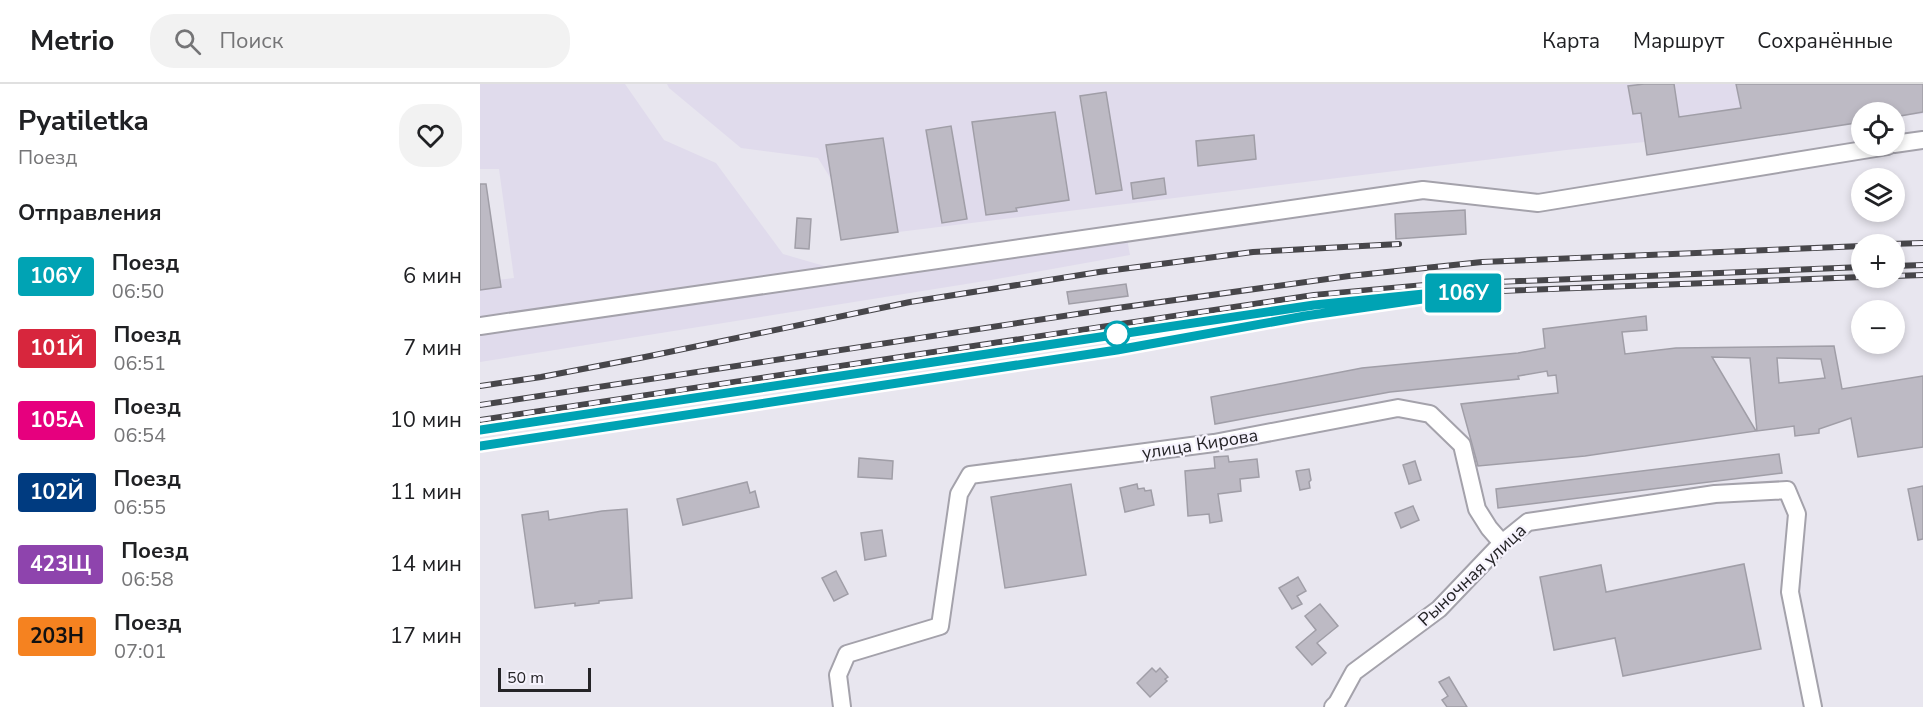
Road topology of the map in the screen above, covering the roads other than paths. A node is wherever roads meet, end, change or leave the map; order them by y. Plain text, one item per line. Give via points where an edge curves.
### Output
1 (1923, 140) edge
2 (1905, 142) edge
3 (1851, 152) edge
4 (480, 326) edge
5 (1502, 543) junction
6 (842, 707) edge
7 (1333, 707) edge
8 (1813, 707) edge

1 - 2 street
3 - 4 street via 1538,203 1423,190
5 - 6 street, улица Кирова via 1477,509 1462,445 1430,414 1398,408 1214,443 970,476 959,494 940,626 847,654 838,675
5 - 7 street, Рыночная улица via 1439,609 1354,672
5 - 8 street, Рыночная улица via 1528,522 1715,494 1787,490 1797,514 1790,592

